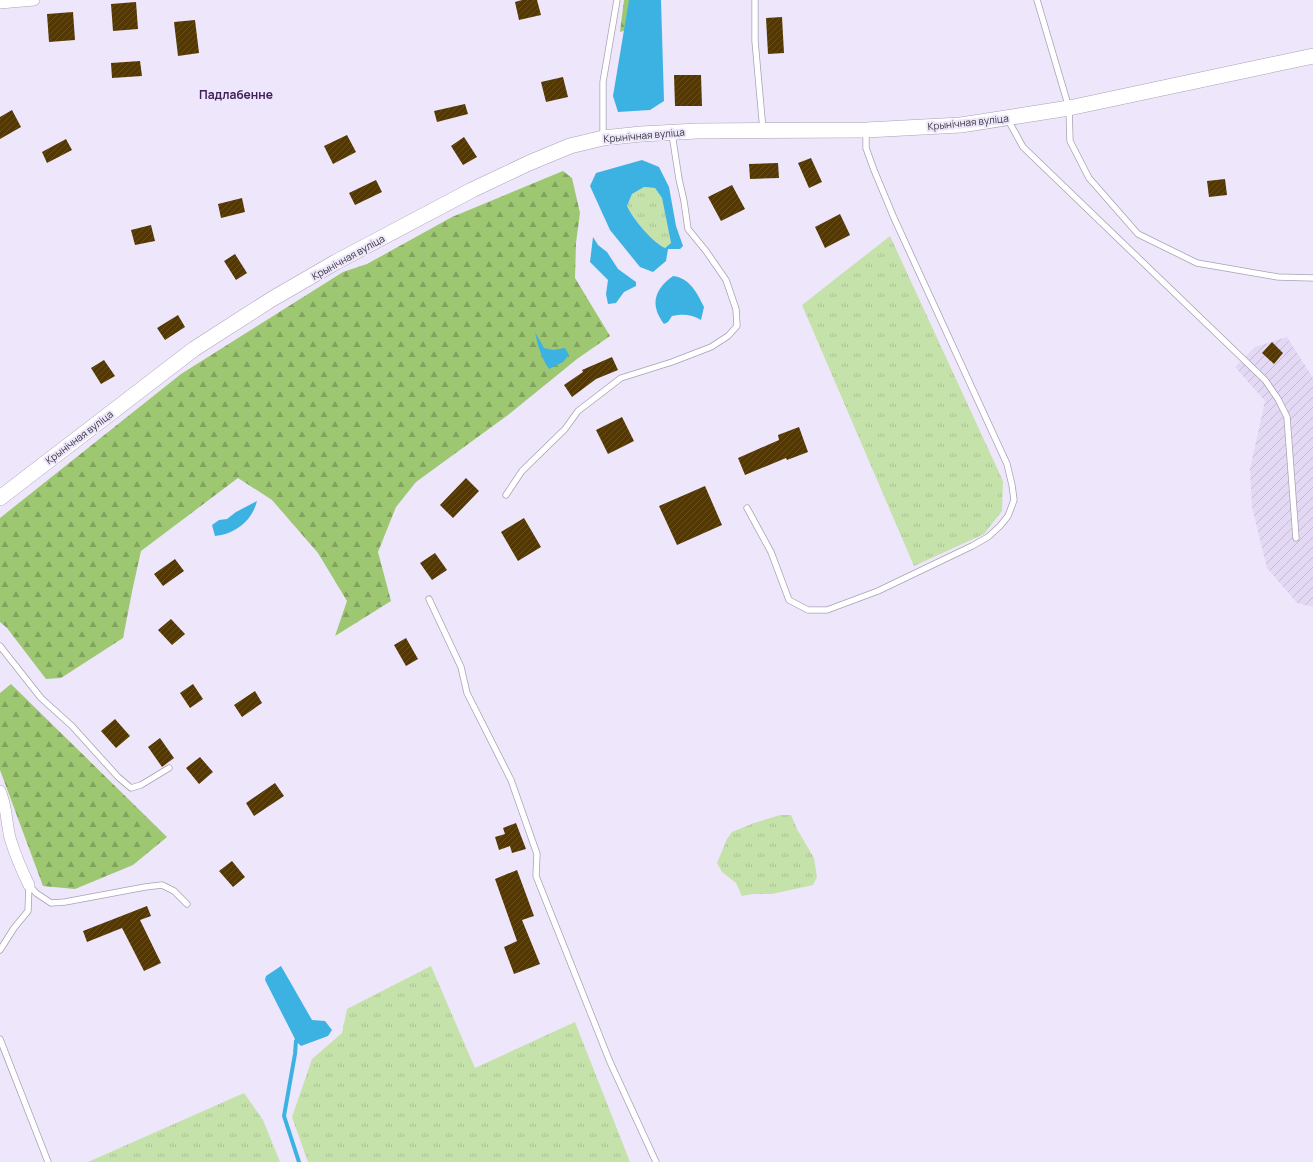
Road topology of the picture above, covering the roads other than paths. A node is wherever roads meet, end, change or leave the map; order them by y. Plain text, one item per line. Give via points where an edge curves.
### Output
1 (34, 0) edge
2 (617, 0) edge
3 (755, 0) edge
4 (1037, 0) edge
5 (0, 3) edge
6 (1313, 56) edge
7 (1069, 108) junction
8 (1007, 118) junction
9 (763, 130) junction
10 (866, 130) junction
11 (671, 132) junction
12 (603, 138) junction
13 (1313, 278) edge
14 (506, 495) dead end
15 (0, 498) edge
16 (747, 508) dead end
17 (1296, 538) dead end
18 (429, 600) dead end
19 (0, 646) edge
20 (168, 768) dead end
21 (0, 791) edge
22 (30, 885) junction
23 (187, 904) dead end
24 (0, 950) edge
25 (0, 1039) edge
26 (48, 1162) edge
27 (656, 1162) edge

1 - 5 street
2 - 12 lane via 603,82
3 - 9 lane via 755,41
4 - 7 lane
6 - 7 street, Крынічная вуліца
7 - 8 street, Крынічная вуліца
7 - 13 lane via 1070,141 1089,178 1138,234 1197,263 1278,277
8 - 10 street, Крынічная вуліца via 961,125
8 - 17 lane via 1023,147 1265,380 1287,417
9 - 10 street, Крынічная вуліца
9 - 11 street, Крынічная вуліца
10 - 16 lane via 866,148 874,170 1007,464 1014,500 1008,516 988,537 878,591 828,610 808,610 789,600 771,552
11 - 12 street, Крынічная вуліца
11 - 14 lane via 688,229 726,280 736,308 737,326 728,336 711,346 672,362 621,378 578,411 565,429 522,471
12 - 15 street, Крынічная вуліца via 570,146 472,190 272,299 194,349
18 - 27 lane via 461,667 467,693 511,780 537,854 536,876 610,1062
19 - 20 lane via 41,698 72,726 131,788 141,786
21 - 22 street via 5,801 10,837 19,866
22 - 23 lane via 36,893 51,903 162,885 174,891
22 - 24 lane via 28,911
25 - 26 lane

